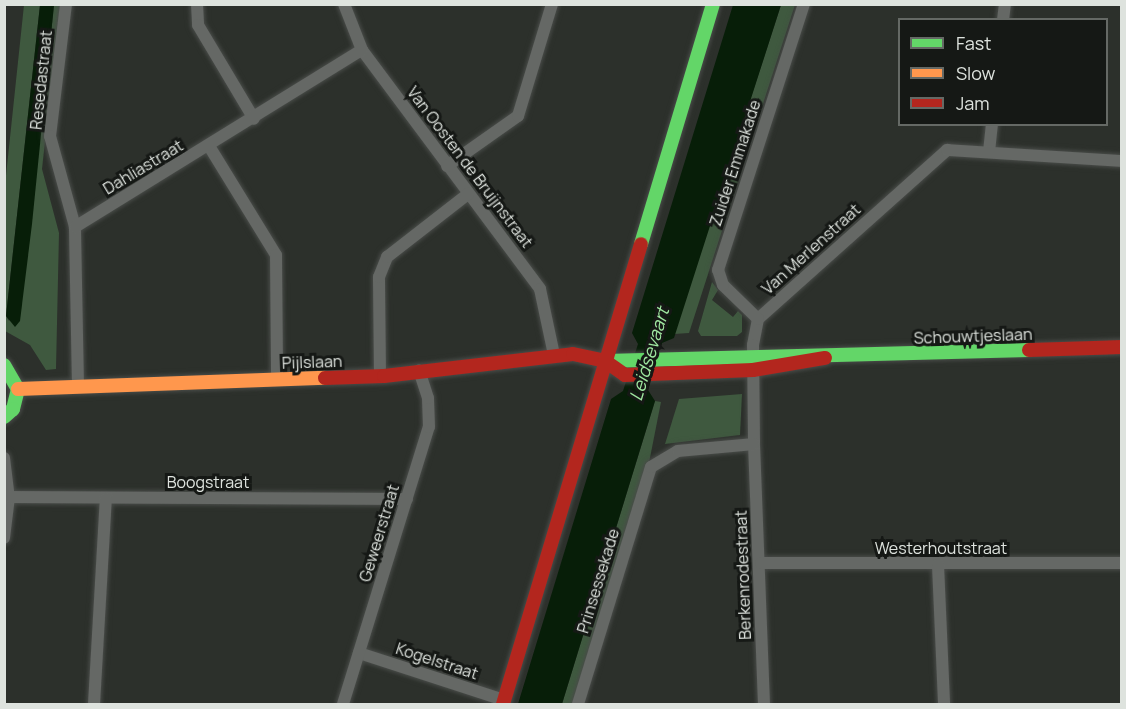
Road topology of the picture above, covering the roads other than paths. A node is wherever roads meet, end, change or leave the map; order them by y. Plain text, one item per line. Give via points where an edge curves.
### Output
1 (66, 4) edge
2 (197, 4) edge
3 (344, 4) edge
4 (552, 4) edge
5 (713, 4) edge
6 (804, 4) edge
7 (362, 50) junction
8 (254, 119) junction
9 (992, 126) edge
10 (209, 146) junction
11 (989, 152) junction
12 (1122, 160) edge
13 (447, 166) junction
14 (468, 194) junction
15 (75, 227) junction
16 (758, 319) junction
17 (1122, 347) edge
18 (753, 354) junction
19 (554, 355) junction
20 (825, 358) junction
21 (605, 361) junction
22 (4, 365) edge
23 (419, 370) junction
24 (753, 370) junction
25 (380, 376) junction
26 (277, 380) junction
27 (78, 386) junction
28 (18, 389) junction
29 (4, 417) edge
30 (754, 444) junction
31 (4, 458) edge
32 (9, 497) junction
33 (106, 498) junction
34 (407, 499) junction
35 (4, 538) edge
36 (761, 563) junction
37 (1122, 563) edge
38 (938, 565) junction
39 (359, 653) junction
40 (504, 702) edge
41 (94, 705) edge
42 (343, 705) edge
43 (578, 705) edge
44 (764, 705) edge
45 (944, 705) edge

1 - 15 street, Resedastraat via 50,136
2 - 8 street via 198,25
3 - 7 street, Van Oosten de Bruijnstraat
4 - 13 street via 518,116
5 - 21 street
6 - 16 street, Zuider Emmakade via 718,270 723,285
7 - 8 street, Dahliastraat
7 - 13 street, Van Oosten de Bruijnstraat
8 - 10 street, Dahliastraat
9 - 11 street
10 - 15 street, Dahliastraat
10 - 26 street via 276,255
11 - 12 street, Van Merlenstraat
11 - 16 street, Van Merlenstraat via 947,150
13 - 14 street, Van Oosten de Bruijnstraat
14 - 19 street, Van Oosten de Bruijnstraat via 540,289
14 - 25 street via 387,257 379,276
15 - 27 street
16 - 18 street, Berkenrodestraat
17 - 20 street, Schouwtjeslaan
18 - 20 street, Schouwtjeslaan
18 - 21 street, Schouwtjeslaan
18 - 24 street, Berkenrodestraat
19 - 21 street, Pijlslaan
19 - 23 street, Pijlslaan
20 - 24 street, Schouwtjeslaan
21 - 24 street, Schouwtjeslaan via 625,375
21 - 40 street
22 - 28 street
23 - 25 street, Pijlslaan
23 - 34 street, Geweerstraat via 428,398 429,427
24 - 30 street, Berkenrodestraat
25 - 26 street, Pijlslaan
26 - 27 street, Pijlslaan
27 - 28 street, Pijlslaan
28 - 29 street via 13,409
30 - 36 street, Berkenrodestraat
30 - 43 street, Prinsessekade via 678,451 651,467
31 - 32 street
32 - 33 street, Boogstraat
32 - 35 street
33 - 34 street, Boogstraat
33 - 41 street
34 - 39 street, Geweerstraat
36 - 38 street, Westerhoutstraat
36 - 44 street, Berkenrodestraat
37 - 38 street, Westerhoutstraat
38 - 45 street
39 - 40 street, Kogelstraat
39 - 42 street, Geweerstraat

